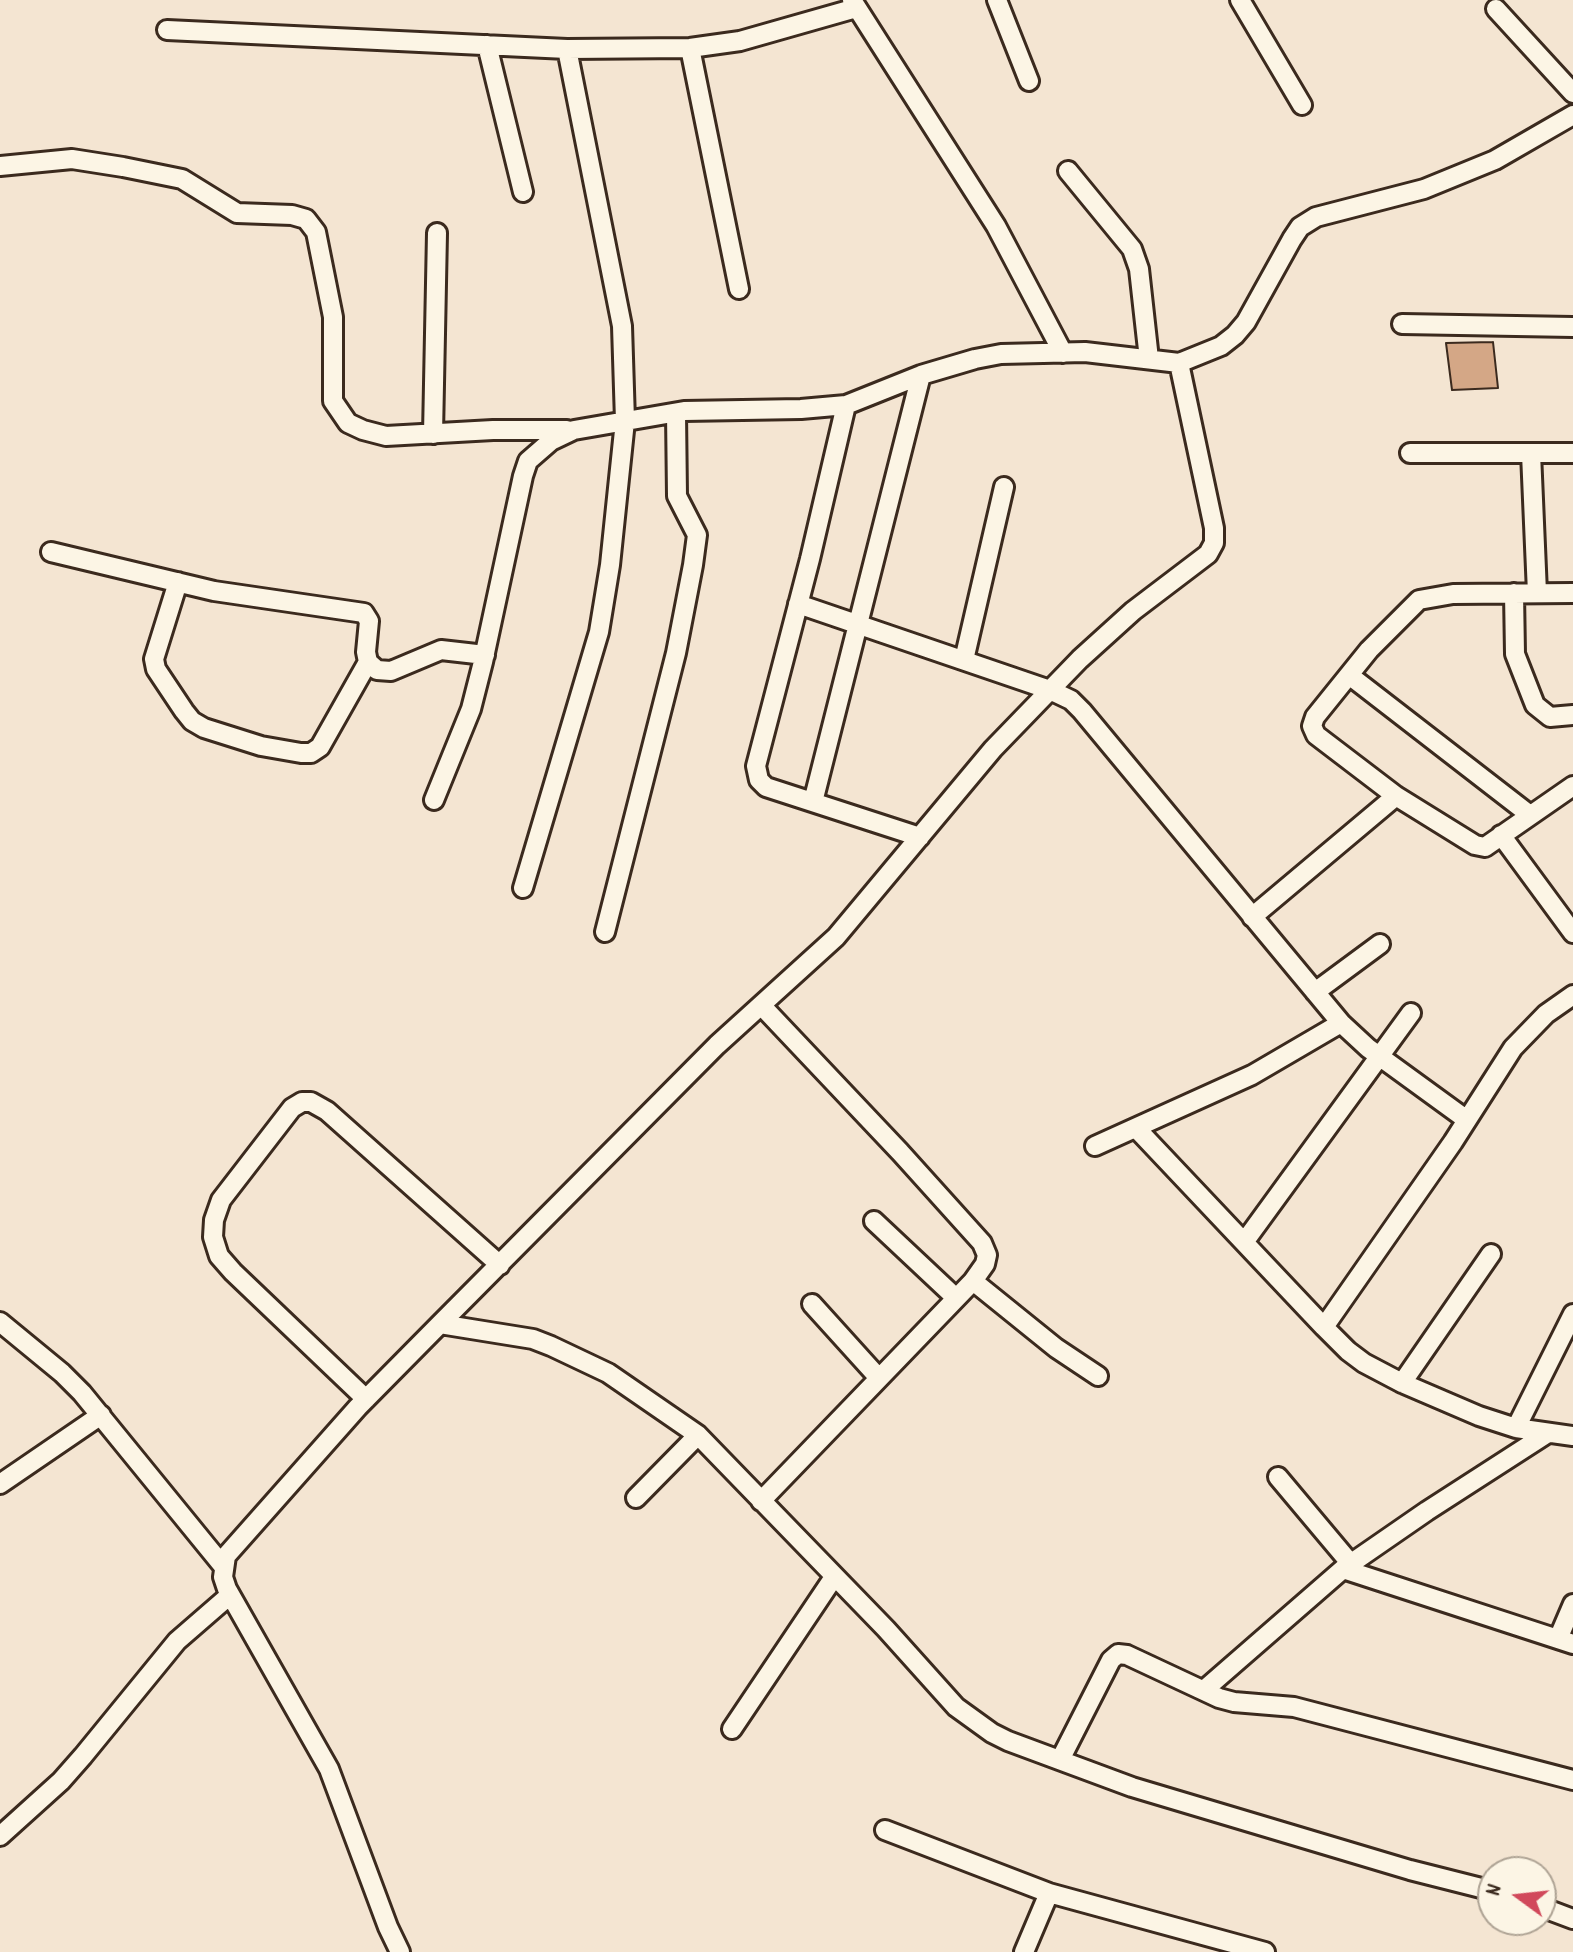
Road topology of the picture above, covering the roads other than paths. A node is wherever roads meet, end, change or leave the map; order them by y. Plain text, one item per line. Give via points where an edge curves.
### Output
1 (997, 0) edge
2 (1240, 0) edge
3 (854, 4) edge
4 (1496, 9) dead end
5 (167, 30) dead end
6 (487, 45) junction
7 (690, 48) junction
8 (567, 49) junction
9 (1029, 81) dead end
10 (1573, 93) edge
11 (1302, 105) dead end
12 (1573, 115) edge
13 (0, 166) edge
14 (1068, 171) dead end
15 (523, 192) dead end
16 (437, 233) dead end
17 (739, 289) dead end
18 (1402, 324) dead end
19 (1573, 327) edge
20 (1063, 353) junction
21 (1149, 359) junction
22 (1179, 363) junction
23 (921, 375) junction
24 (846, 405) junction
25 (676, 413) junction
26 (625, 421) junction
27 (574, 430) junction
28 (433, 434) junction
29 (1410, 453) dead end
30 (1531, 453) junction
31 (1573, 453) edge
32 (1004, 487) dead end
33 (51, 552) dead end
34 (178, 582) junction
35 (1514, 593) junction
36 (1537, 593) junction
37 (1573, 593) edge
38 (798, 604) junction
39 (856, 623) junction
40 (485, 655) junction
41 (964, 660) junction
42 (368, 662) junction
43 (1349, 675) junction
44 (1050, 690) junction
45 (1573, 715) edge
46 (1573, 786) edge
47 (1396, 796) junction
48 (434, 800) dead end
49 (813, 802) junction
50 (1530, 815) junction
51 (1501, 835) junction
52 (920, 837) junction
53 (523, 888) dead end
54 (1252, 917) junction
55 (605, 932) dead end
56 (1573, 933) edge
57 (1380, 944) dead end
58 (1315, 992) junction
59 (1573, 995) edge
60 (761, 1005) junction
61 (1411, 1013) dead end
62 (1341, 1023) junction
63 (1381, 1057) junction
64 (1467, 1120) junction
65 (1136, 1128) junction
66 (1095, 1146) dead end
67 (874, 1221) dead end
68 (1245, 1241) junction
69 (1491, 1254) dead end
70 (500, 1265) junction
71 (973, 1281) junction
72 (956, 1298) junction
73 (812, 1304) dead end
74 (1573, 1314) edge
75 (0, 1322) edge
76 (440, 1324) junction
77 (1324, 1327) junction
78 (1098, 1376) dead end
79 (878, 1377) junction
80 (1402, 1383) junction
81 (366, 1399) junction
82 (101, 1415) junction
83 (1516, 1428) junction
84 (1548, 1433) junction
85 (698, 1435) junction
86 (1573, 1436) edge
87 (1278, 1477) dead end
88 (0, 1484) edge
89 (636, 1498) dead end
90 (761, 1501) junction
91 (223, 1566) junction
92 (1347, 1567) junction
93 (834, 1577) junction
94 (230, 1595) junction
95 (1573, 1604) edge
96 (1565, 1642) edge
97 (1204, 1690) junction
98 (732, 1729) dead end
99 (1060, 1760) junction
100 (1573, 1780) edge
101 (885, 1830) dead end
102 (0, 1836) edge
103 (1477, 1887) edge
104 (1049, 1893) junction
105 (400, 1952) edge
106 (1024, 1952) edge
107 (1265, 1952) edge

1 - 9 street
2 - 11 street
3 - 7 street via 740,41
3 - 20 street via 996,226
4 - 10 street
5 - 6 street
6 - 8 street
6 - 15 street
7 - 8 street
7 - 17 street
8 - 26 street via 622,326
12 - 22 street via 1495,160 1424,189 1316,217 1300,227 1235,335
13 - 28 street via 72,159 123,167 182,179 237,213 306,219 316,232 333,317 333,401 348,423 363,430 386,436
14 - 21 street via 1132,249
16 - 28 street
18 - 19 street
20 - 21 street
20 - 23 street via 1001,354
21 - 22 street
22 - 44 street via 1214,543
23 - 24 street
23 - 39 street
24 - 25 street
24 - 38 street
25 - 26 street
25 - 55 street via 677,496 697,535 693,565
26 - 27 street
26 - 53 street via 599,632
27 - 28 street
27 - 40 street via 528,461
29 - 30 street
30 - 31 street
30 - 36 street
32 - 41 street
33 - 34 street
34 - 42 street via 364,613 369,621
34 - 42 street via 154,659 184,711 204,728 261,746 311,753 320,747
35 - 36 street
35 - 43 street via 1419,600
35 - 45 street via 1515,654 1535,705 1550,717
36 - 37 street
38 - 39 street
38 - 49 street via 756,766 766,787
39 - 41 street
39 - 49 street
40 - 42 street via 441,650 391,671 377,670
40 - 48 street via 471,709
41 - 44 street
43 - 47 street via 1312,726 1316,735
43 - 50 street
44 - 52 street
44 - 54 street via 1082,711
46 - 50 street
47 - 51 street via 1475,845 1485,847
47 - 54 street
49 - 52 street
50 - 51 street
51 - 56 street
52 - 60 street via 836,937
54 - 58 street
57 - 58 street
58 - 62 street
59 - 64 street via 1520,1039
60 - 70 street
60 - 71 street via 982,1243 985,1264
61 - 63 street
62 - 63 street
62 - 65 street via 1252,1075
63 - 64 street
63 - 68 street
64 - 77 street
65 - 66 street
65 - 68 street
67 - 72 street
68 - 77 street
69 - 80 street
70 - 76 street
70 - 81 street via 327,1111 311,1102 292,1108 221,1200 213,1237 219,1256 233,1272
71 - 72 street
71 - 78 street
72 - 79 street
73 - 79 street
74 - 83 street
75 - 82 street via 62,1373
76 - 81 street
76 - 85 street via 551,1346 608,1373
77 - 80 street via 1348,1351
79 - 90 street
80 - 83 street
81 - 91 street via 234,1546
82 - 88 street
82 - 91 street
83 - 84 street
84 - 86 street
84 - 92 street
85 - 89 street
85 - 90 street
87 - 92 street
90 - 93 street
91 - 94 street
92 - 96 street
92 - 97 street
93 - 98 street
93 - 99 street via 956,1707 992,1733
94 - 102 street via 177,1641 68,1772
94 - 105 street via 329,1769
95 - 96 street
97 - 99 street via 1118,1654
97 - 100 street via 1234,1702 1294,1707
99 - 103 street via 1132,1787
101 - 104 street
104 - 106 street
104 - 107 street

